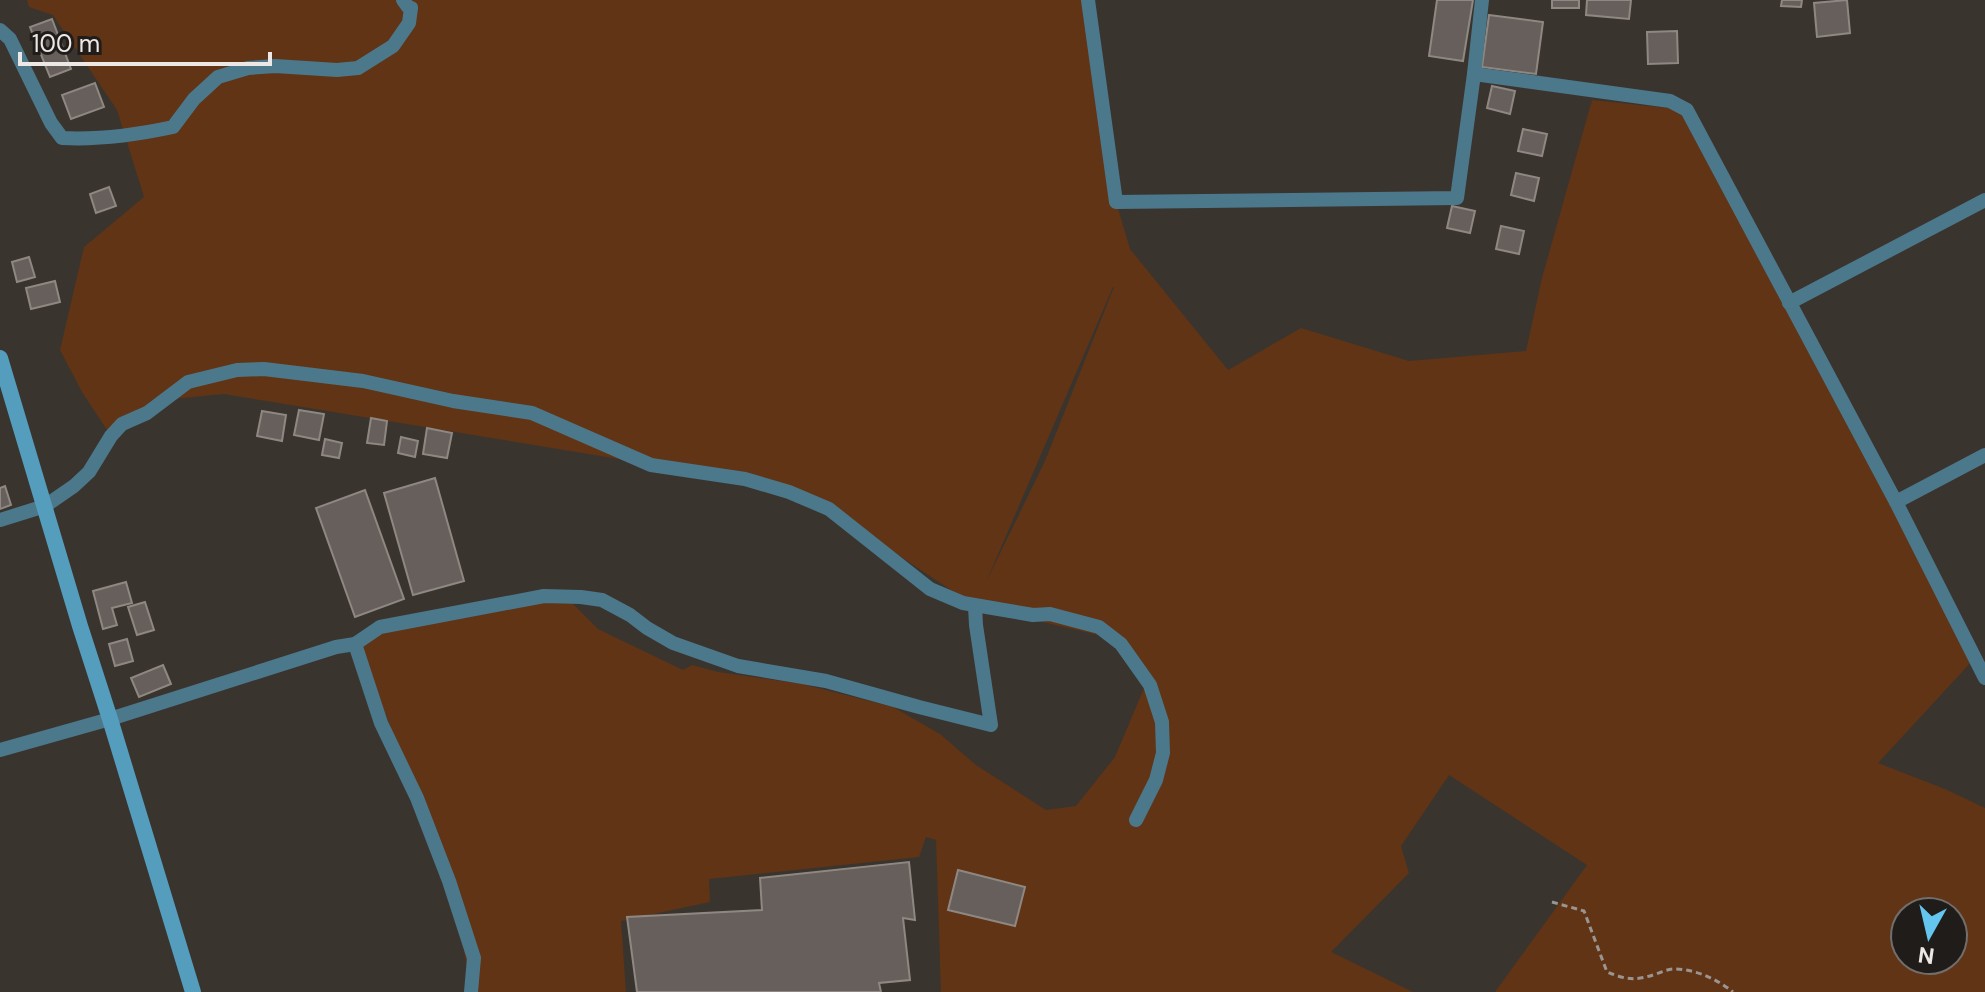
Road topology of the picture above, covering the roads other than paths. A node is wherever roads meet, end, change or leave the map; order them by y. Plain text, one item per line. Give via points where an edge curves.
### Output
1 (403, 0) edge
2 (1088, 0) edge
3 (1482, 0) edge
4 (0, 30) edge
5 (1474, 74) junction
6 (1985, 200) edge
7 (1789, 303) junction
8 (0, 358) edge
9 (1985, 455) edge
10 (1896, 502) junction
11 (45, 506) junction
12 (0, 520) edge
13 (975, 606) junction
14 (355, 644) junction
15 (1985, 678) edge
16 (110, 719) junction
17 (0, 750) edge
18 (1136, 820) dead end
19 (193, 992) edge
20 (471, 992) edge

1 - 4 street via 411,8 409,23 393,46 358,68 248,68 218,77 173,127 93,140 62,138 10,39
2 - 5 street via 1116,202 1457,198
3 - 5 street
5 - 7 street via 1670,101 1687,110
6 - 7 street
7 - 10 street
8 - 11 street
9 - 10 street
10 - 15 street
11 - 12 street
11 - 13 street via 89,472 122,424 147,413 188,382 264,369 363,381 532,413 651,465 745,479 789,492 829,509 930,589
11 - 16 street
13 - 14 street via 991,725 826,681 738,666 673,643 602,600 581,597 544,596 380,627
13 - 18 street via 1071,618 1099,627 1121,644 1150,685 1162,722 1163,753 1156,780
14 - 16 street
14 - 20 street via 381,723 449,881 474,958
16 - 17 street
16 - 19 street

